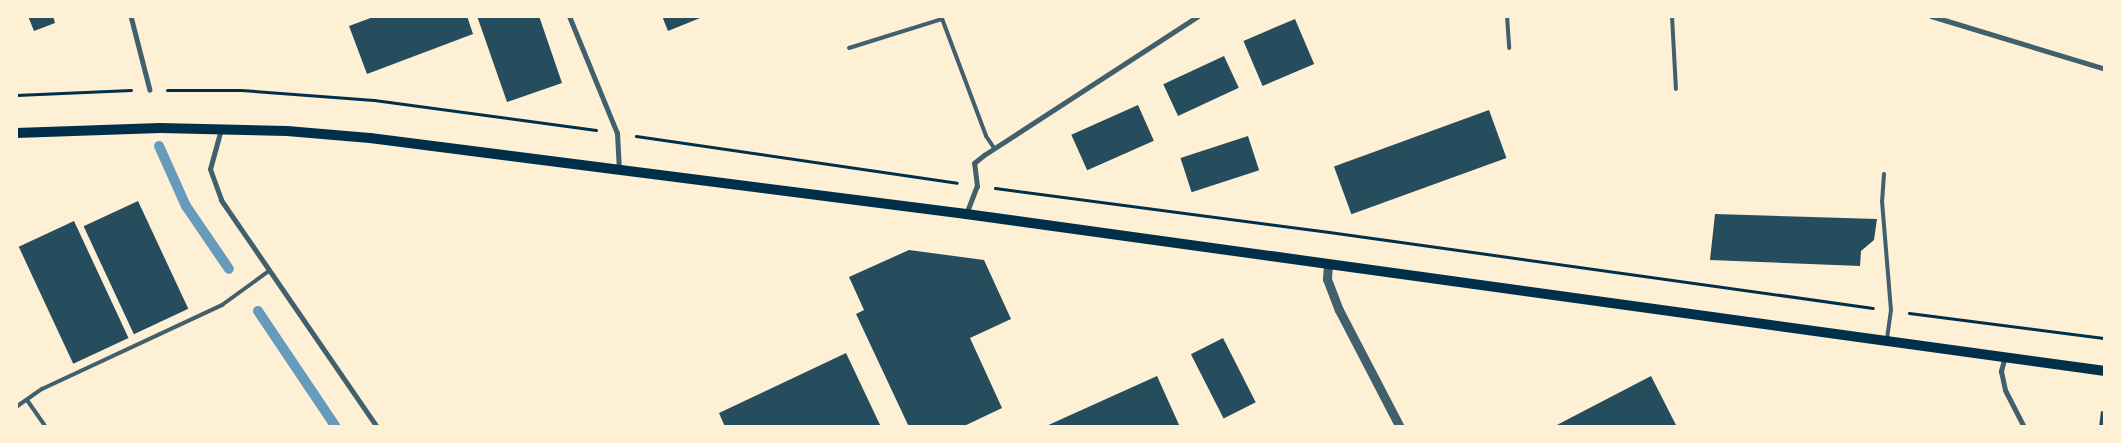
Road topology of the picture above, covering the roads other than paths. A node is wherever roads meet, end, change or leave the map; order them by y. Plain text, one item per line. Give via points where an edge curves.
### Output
1 (132, 16) edge
2 (569, 16) edge
3 (1198, 16) edge
4 (1507, 16) edge
5 (1672, 16) edge
6 (1931, 16) edge
7 (942, 18) edge
8 (849, 48) dead end
9 (1508, 48) dead end
10 (2105, 69) edge
11 (1676, 89) dead end
12 (150, 90) road end
13 (220, 129) junction
14 (16, 133) edge
15 (994, 148) junction
16 (619, 169) junction
17 (1884, 174) dead end
18 (966, 214) junction
19 (1328, 264) junction
20 (269, 271) junction
21 (1887, 340) junction
22 (2005, 356) junction
23 (2105, 371) edge
24 (27, 400) junction
25 (16, 407) edge
26 (46, 427) edge
27 (377, 427) edge
28 (1400, 427) edge
29 (2024, 427) edge

1 - 12 street
2 - 16 street via 617,133
3 - 15 street
4 - 9 lane
5 - 11 lane
6 - 10 street
7 - 8 lane
7 - 15 lane via 986,136
13 - 14 main road via 106,128
13 - 16 main road via 334,134
13 - 20 street via 210,169 221,200
15 - 18 street via 974,163 977,186
16 - 18 main road
17 - 21 lane via 1882,200 1891,310
18 - 19 main road
19 - 21 main road
19 - 28 street via 1327,279 1339,310
20 - 24 lane via 222,305 42,389
20 - 27 street
21 - 22 main road
22 - 23 main road
22 - 29 street via 2001,371 2005,390
24 - 25 lane
24 - 26 lane

